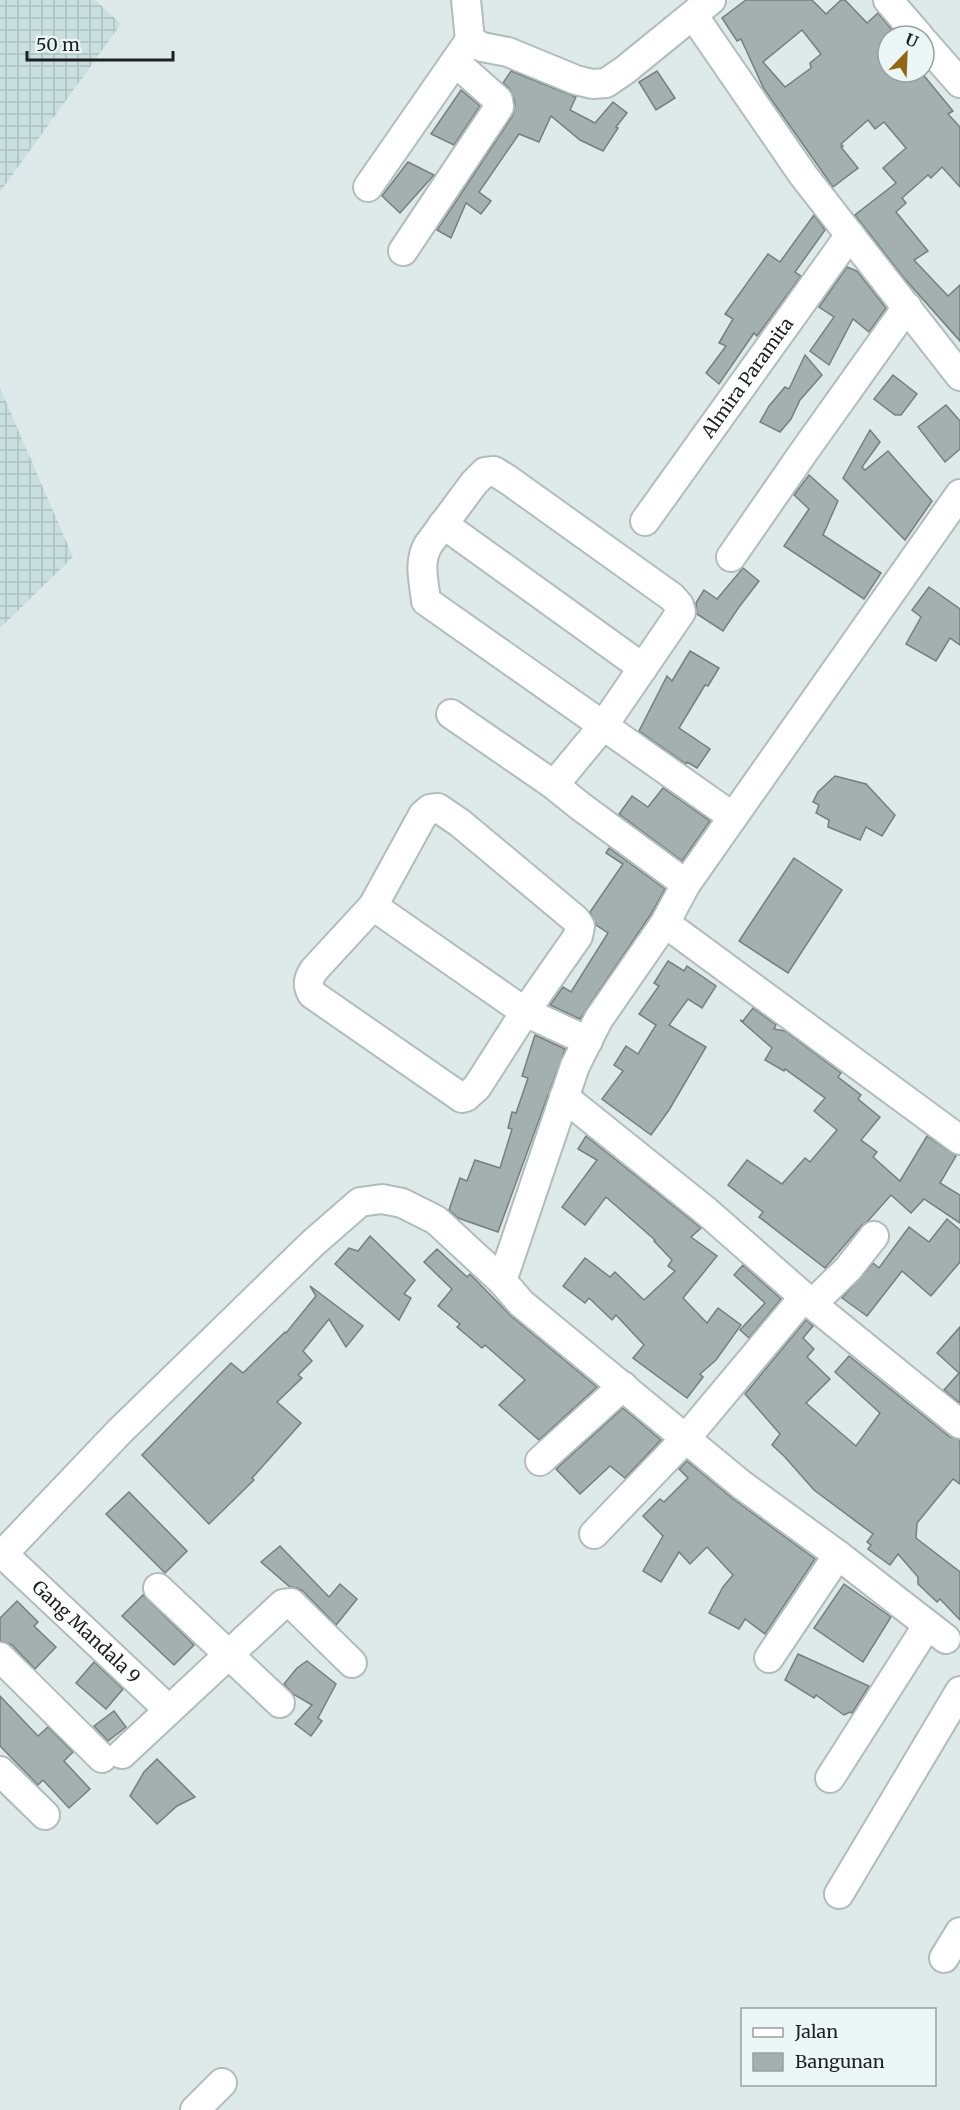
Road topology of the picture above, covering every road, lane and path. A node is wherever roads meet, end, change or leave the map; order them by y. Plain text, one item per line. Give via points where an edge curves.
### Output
1 (466, 0) edge
2 (888, 0) edge
3 (702, 8) edge
4 (909, 24) edge
5 (462, 51) junction
6 (936, 56) edge
7 (960, 83) edge
8 (368, 187) dead end
9 (850, 235) junction
10 (403, 251) dead end
11 (907, 307) junction
12 (960, 376) edge
13 (960, 494) edge
14 (645, 521) dead end
15 (443, 524) junction
16 (731, 557) dead end
17 (644, 668) junction
18 (451, 714) dead end
19 (603, 726) junction
20 (554, 785) junction
21 (733, 817) junction
22 (686, 884) junction
23 (373, 906) junction
24 (665, 923) junction
25 (525, 1012) junction
26 (588, 1041) junction
27 (564, 1097) junction
28 (960, 1140) edge
29 (874, 1236) dead end
30 (502, 1281) junction
31 (808, 1300) junction
32 (623, 1386) junction
33 (960, 1424) edge
34 (686, 1438) junction
35 (540, 1461) dead end
36 (594, 1534) dead end
37 (2, 1555) edge
38 (838, 1555) junction
39 (158, 1588) dead end
40 (948, 1634) edge
41 (227, 1654) junction
42 (0, 1657) edge
43 (769, 1658) dead end
44 (352, 1663) dead end
45 (960, 1691) edge
46 (280, 1703) dead end
47 (169, 1710) junction
48 (0, 1771) edge
49 (830, 1778) dead end
50 (45, 1815) dead end
51 (839, 1894) dead end
52 (960, 1932) edge
53 (944, 1958) dead end
54 (222, 2083) dead end
55 (195, 2110) edge

1 - 5 street
2 - 4 street
3 - 5 street via 606,83 576,80 508,52 482,47
3 - 9 street via 803,175
5 - 8 street
5 - 10 street via 498,100 499,107
6 - 7 street
9 - 11 street
9 - 14 street, Almira Paramita
11 - 12 street
11 - 16 street
13 - 21 street
15 - 17 street
15 - 17 street via 474,483 485,472 494,471 663,590 681,612
15 - 19 street via 422,555 426,601
17 - 19 street
18 - 20 street
19 - 20 street
19 - 21 street
20 - 22 street
21 - 22 street
22 - 24 street
23 - 25 street
23 - 25 street via 314,970 308,987 312,994 458,1097 466,1097 477,1087
23 - 25 street via 423,815 438,808 460,823 580,926 578,936
24 - 26 street via 598,1020
24 - 28 street
25 - 26 street
26 - 27 street
27 - 30 street
27 - 31 street via 706,1211
29 - 31 street via 848,1269
30 - 32 street via 521,1303
30 - 37 street via 435,1220 402,1203 382,1199 352,1206 119,1432
31 - 33 street
31 - 34 street
32 - 34 street
32 - 35 street
34 - 36 street
34 - 38 street via 742,1485
37 - 47 street, Gang Mandala 9
38 - 40 street
38 - 43 street
39 - 41 street
40 - 49 street
41 - 44 street via 283,1604 291,1603
41 - 46 street
41 - 47 street
42 - 47 street via 112,1756
45 - 51 street
48 - 50 street
52 - 53 street
54 - 55 street

